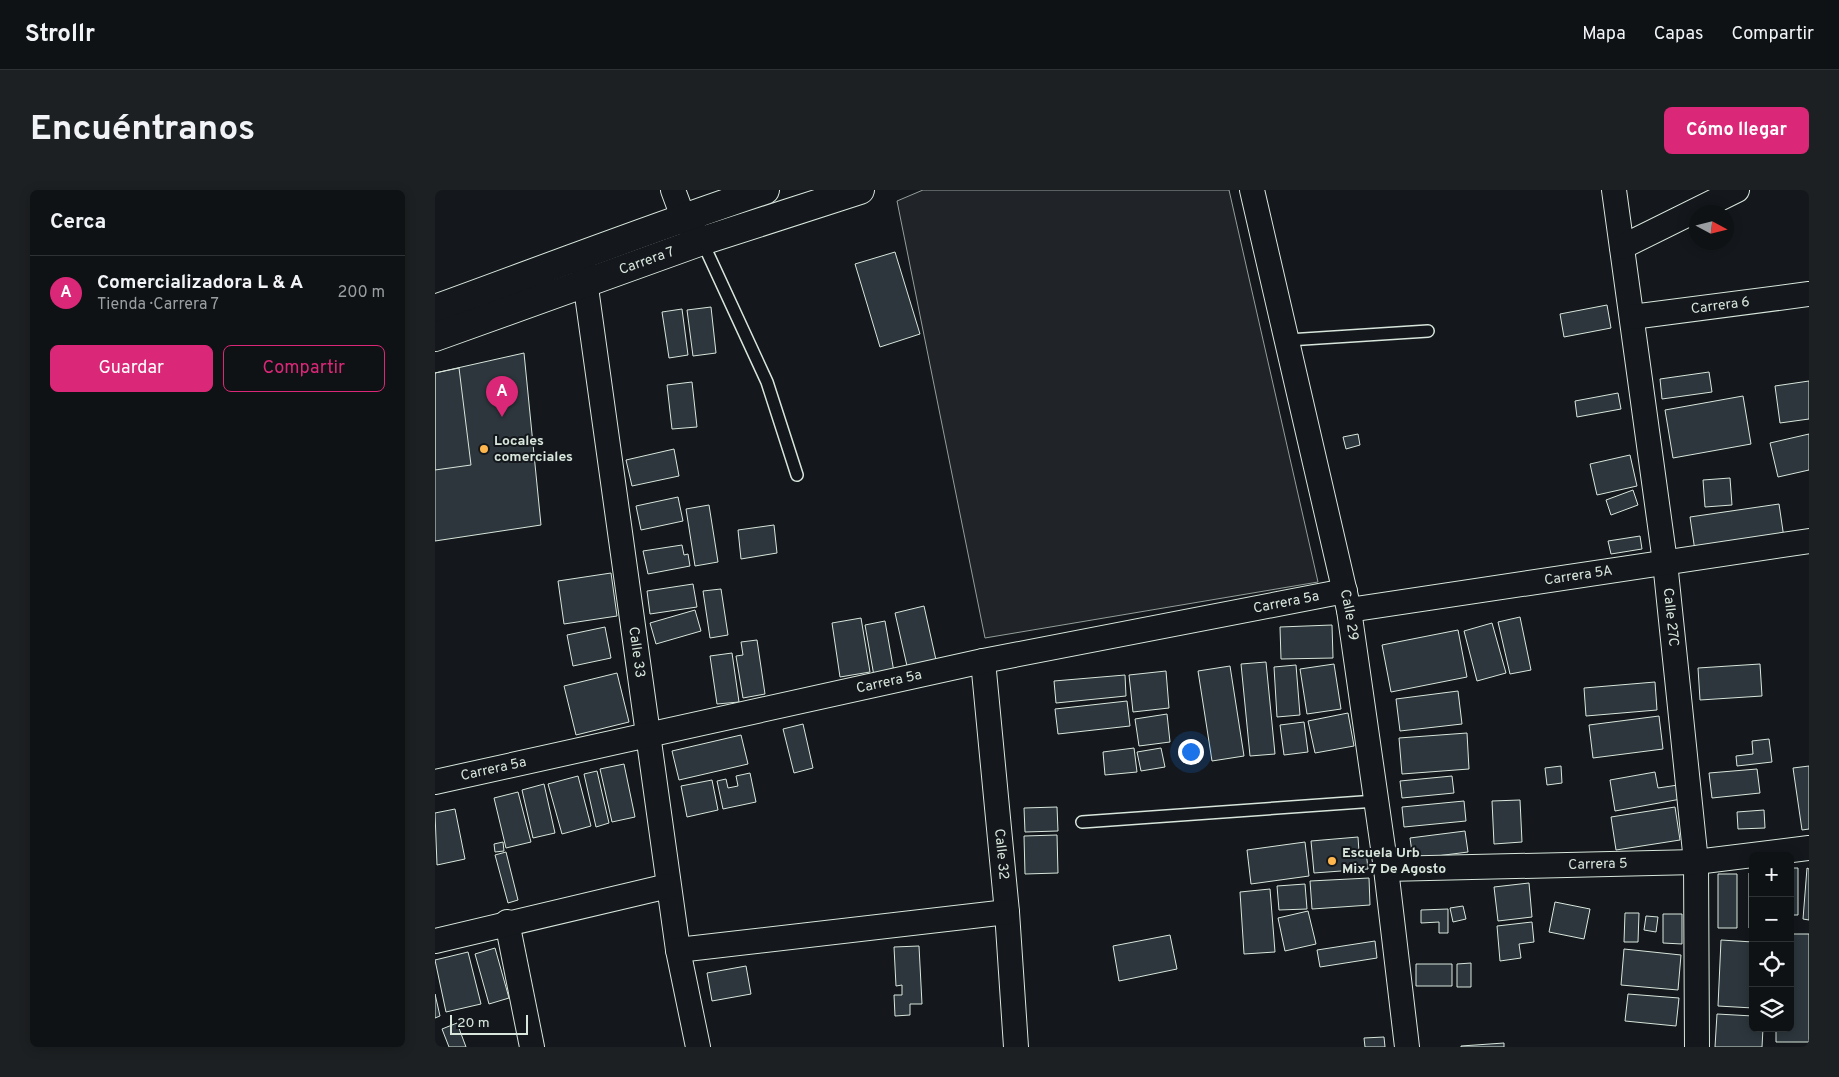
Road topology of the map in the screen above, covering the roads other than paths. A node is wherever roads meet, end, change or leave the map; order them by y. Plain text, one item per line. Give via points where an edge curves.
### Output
1 (673, 190) edge
2 (765, 190) edge
3 (1253, 190) edge
4 (1614, 190) edge
5 (1737, 190) edge
6 (850, 192) edge
7 (683, 217) junction
8 (702, 241) junction
9 (1622, 247) junction
10 (583, 269) junction
11 (1809, 294) edge
12 (435, 309) edge
13 (1632, 317) junction
14 (1428, 331) dead end
15 (435, 337) edge
16 (1288, 340) junction
17 (797, 475) dead end
18 (1809, 541) edge
19 (1665, 562) junction
20 (1347, 600) junction
21 (983, 661) junction
22 (648, 736) junction
23 (435, 782) edge
24 (1376, 801) junction
25 (1082, 822) dead end
26 (1809, 848) edge
27 (1696, 862) junction
28 (1386, 869) junction
29 (669, 886) junction
30 (1007, 912) junction
31 (507, 922) junction
32 (435, 941) edge
33 (678, 950) junction
34 (532, 1047) edge
35 (698, 1047) edge
36 (1016, 1047) edge
37 (1407, 1047) edge
38 (1697, 1047) edge

1 - 7 street
2 - 7 main road, Carrera 7
3 - 16 street, Calle 29
4 - 9 street, Calle 27C
5 - 9 street
6 - 8 main road, Carrera 7
7 - 8 street
7 - 10 main road, Carrera 7
8 - 10 main road, Carrera 7
8 - 17 lane via 767,382
9 - 13 street, Calle 27C
10 - 12 main road, Carrera 7
10 - 15 main road, Carrera 7
10 - 22 street, Calle 33
11 - 13 street, Carrera 6
13 - 19 street, Calle 27C
14 - 16 lane
16 - 20 street, Calle 29
18 - 19 street, Carrera 5A
19 - 20 street, Carrera 5A
19 - 27 street, Calle 27C
20 - 21 street, Carrera 5a
20 - 24 street, Calle 29
21 - 22 street, Carrera 5a
21 - 30 street, Calle 32
22 - 23 street, Carrera 5a
22 - 29 street, Calle 33
24 - 25 lane
24 - 28 street, Calle 29
26 - 27 street, Carrera 5
27 - 28 street, Carrera 5
27 - 38 street, Calle 27C
28 - 37 street, Calle 29
29 - 31 street
29 - 33 street, Calle 33
30 - 33 street
30 - 36 street, Calle 32
31 - 32 street
31 - 34 street
33 - 35 street, Calle 33

